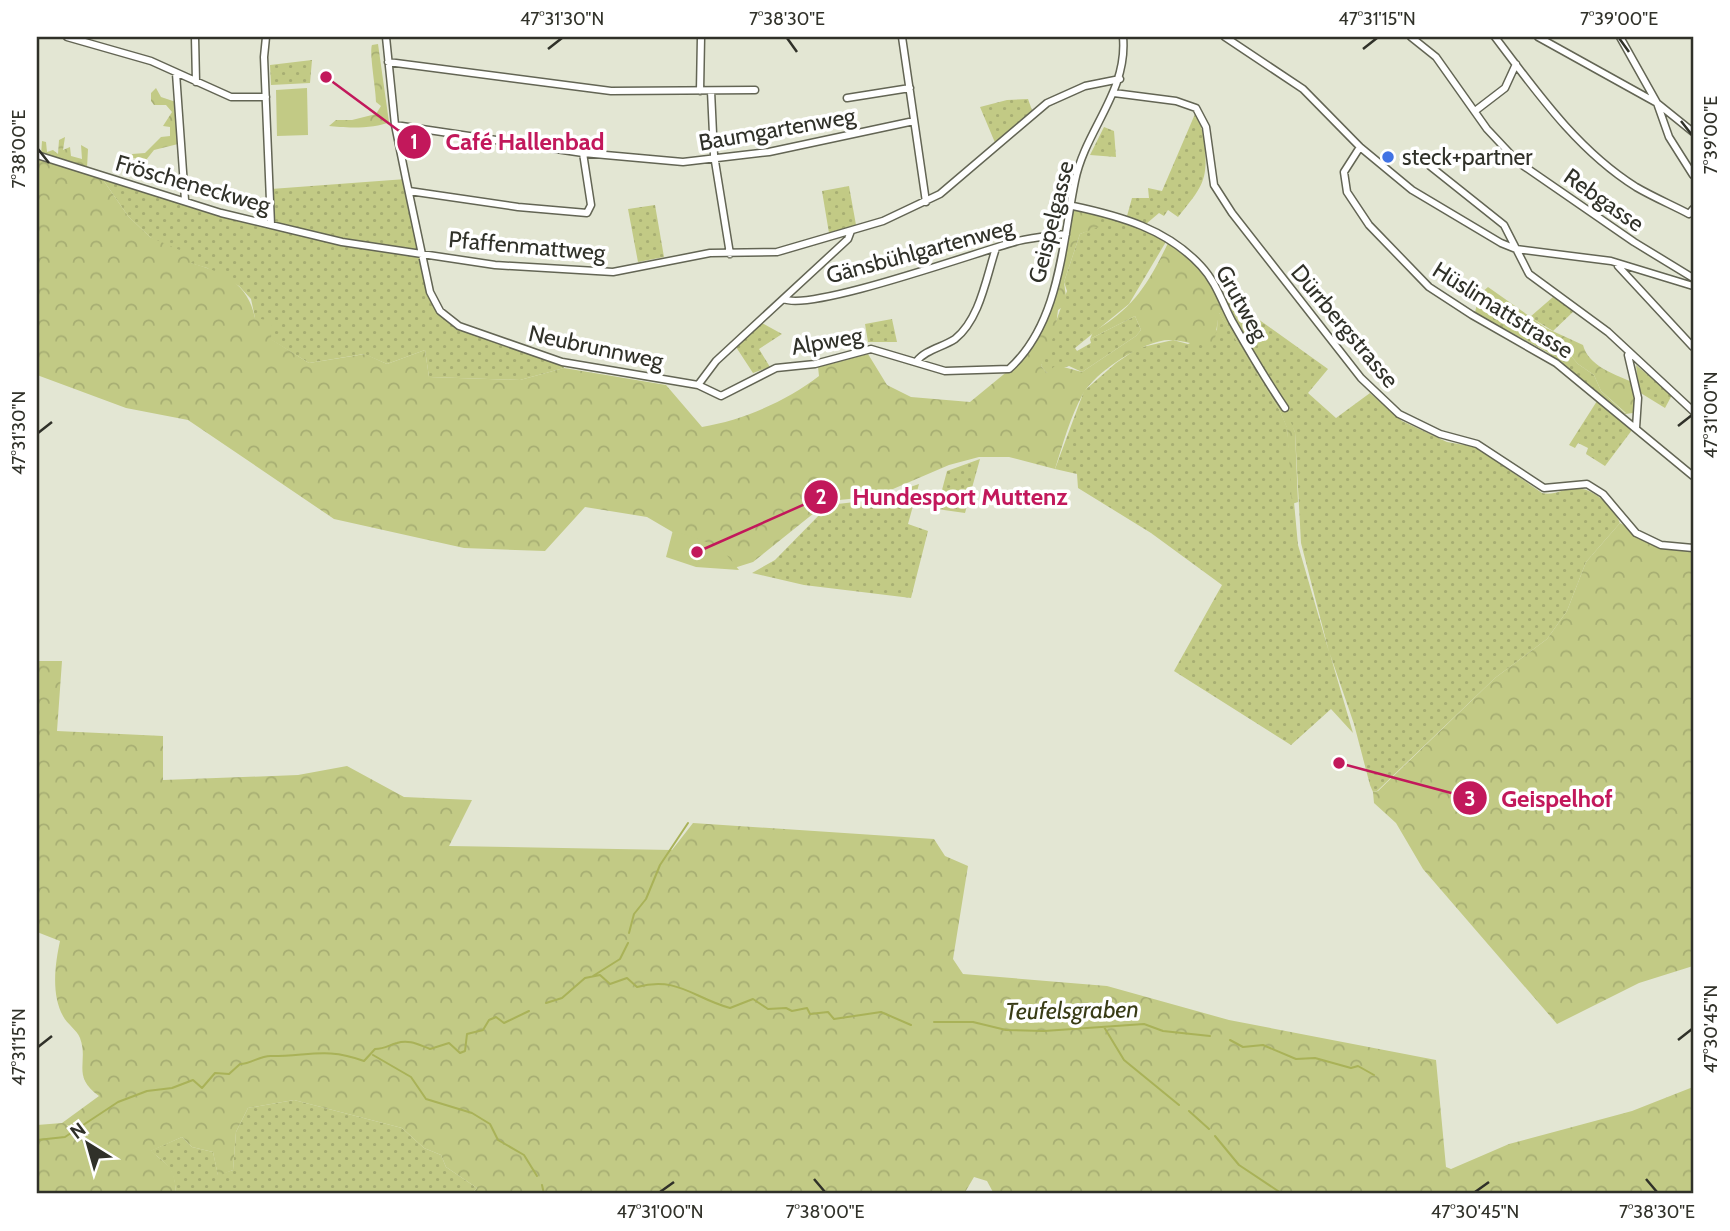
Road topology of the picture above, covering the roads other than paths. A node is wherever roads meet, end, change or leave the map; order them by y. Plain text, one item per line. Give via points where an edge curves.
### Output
1 (67, 37) edge
2 (195, 37) edge
3 (266, 37) edge
4 (386, 37) edge
5 (701, 37) edge
6 (902, 37) edge
7 (1123, 37) edge
8 (1226, 37) edge
9 (1412, 37) edge
10 (1495, 37) edge
11 (1538, 37) edge
12 (1620, 37) edge
13 (82, 38) edge
14 (388, 62) junction
15 (1516, 64) junction
16 (176, 73) junction
17 (1120, 79) junction
18 (196, 82) junction
19 (909, 88) junction
20 (711, 90) junction
21 (755, 90) dead end
22 (700, 91) junction
23 (1114, 93) junction
24 (266, 97) junction
25 (847, 98) dead end
26 (1657, 103) junction
27 (1475, 111) junction
28 (914, 121) junction
29 (396, 125) junction
30 (1693, 132) edge
31 (1360, 147) junction
32 (583, 153) junction
33 (37, 155) edge
34 (716, 159) junction
35 (1430, 166) dead end
36 (1693, 176) edge
37 (409, 191) junction
38 (186, 200) junction
39 (926, 202) junction
40 (1073, 206) junction
41 (1691, 211) edge
42 (271, 225) junction
43 (851, 231) junction
44 (1066, 234) junction
45 (342, 242) joint
46 (996, 248) junction
47 (1516, 249) junction
48 (423, 254) junction
49 (730, 254) junction
50 (1616, 265) junction
51 (1693, 278) edge
52 (1693, 286) edge
53 (784, 299) junction
54 (1693, 347) edge
55 (1623, 348) junction
56 (917, 361) junction
57 (1009, 369) joint
58 (698, 385) junction
59 (1285, 408) dead end
60 (1693, 411) edge
61 (1636, 428) junction
62 (1693, 476) edge
63 (1693, 548) edge

1 - 13 street
2 - 18 street
3 - 24 street
4 - 14 street, Neubrunnweg
5 - 22 street
6 - 19 street
7 - 17 street, Geispelgasse
8 - 31 street via 1303,89
9 - 27 street, Rebgasse via 1436,57
10 - 15 street
11 - 26 street
12 - 26 street
13 - 16 street
14 - 22 street via 600,90
14 - 29 street, Neubrunnweg
15 - 27 street via 1505,88
15 - 41 street via 1555,116 1601,159 1635,187
16 - 18 street
16 - 38 street
17 - 23 street, Geispelgasse
17 - 39 street, Pfaffenmattweg via 1085,86 1047,103
18 - 24 street via 232,97
19 - 25 street
19 - 28 street
20 - 21 street
20 - 22 street
20 - 34 street
23 - 40 street, Geispelgasse via 1075,180
23 - 63 street, Dürrbergstrasse via 1196,108 1206,127 1214,185 1232,213 1361,378 1399,414 1440,434 1477,444 1544,488 1587,484 1603,494 1636,533 1661,545
24 - 42 street
26 - 30 street
26 - 36 street via 1669,137
27 - 51 street, Rebgasse via 1518,162
28 - 34 street, Baumgartenweg
28 - 39 street
29 - 32 street, Baumgartenweg
29 - 37 street, Neubrunnweg
31 - 47 street via 1426,200
31 - 61 street, Hüslimattstrasse via 1344,173 1347,192 1408,267 1448,301 1556,363
32 - 34 street, Baumgartenweg via 683,162
32 - 37 street via 592,205 587,213
33 - 38 street, Fröscheneckweg
34 - 49 street
35 - 47 street via 1504,225
37 - 48 street, Neubrunnweg
38 - 42 street, Fröscheneckweg
39 - 43 street, Pfaffenmattweg
40 - 44 street, Geispelgasse
40 - 59 street, Grutweg via 1123,216 1146,226 1201,266
42 - 45 street, Fröscheneckweg
43 - 49 street, Pfaffenmattweg via 777,253
43 - 53 street
44 - 46 street, Gänsbühlgartenweg
44 - 57 street, Geispelgasse via 1040,328
45 - 48 street, Pfaffenmattweg
46 - 53 street, Gänsbühlgartenweg via 912,275 794,302
46 - 56 street via 966,329
47 - 50 street
47 - 55 street via 1536,280 1602,327
48 - 49 street, Pfaffenmattweg via 495,265 597,272 710,253
48 - 58 street, Neubrunnweg via 436,304 459,326 562,362
50 - 52 street
50 - 54 street
53 - 58 street via 716,361
55 - 60 street
55 - 61 street via 1630,357 1638,398
56 - 57 street, Alpweg via 964,373
56 - 58 street, Alpweg via 871,349 815,364 776,368 721,396
61 - 62 street, Hüslimattstrasse

